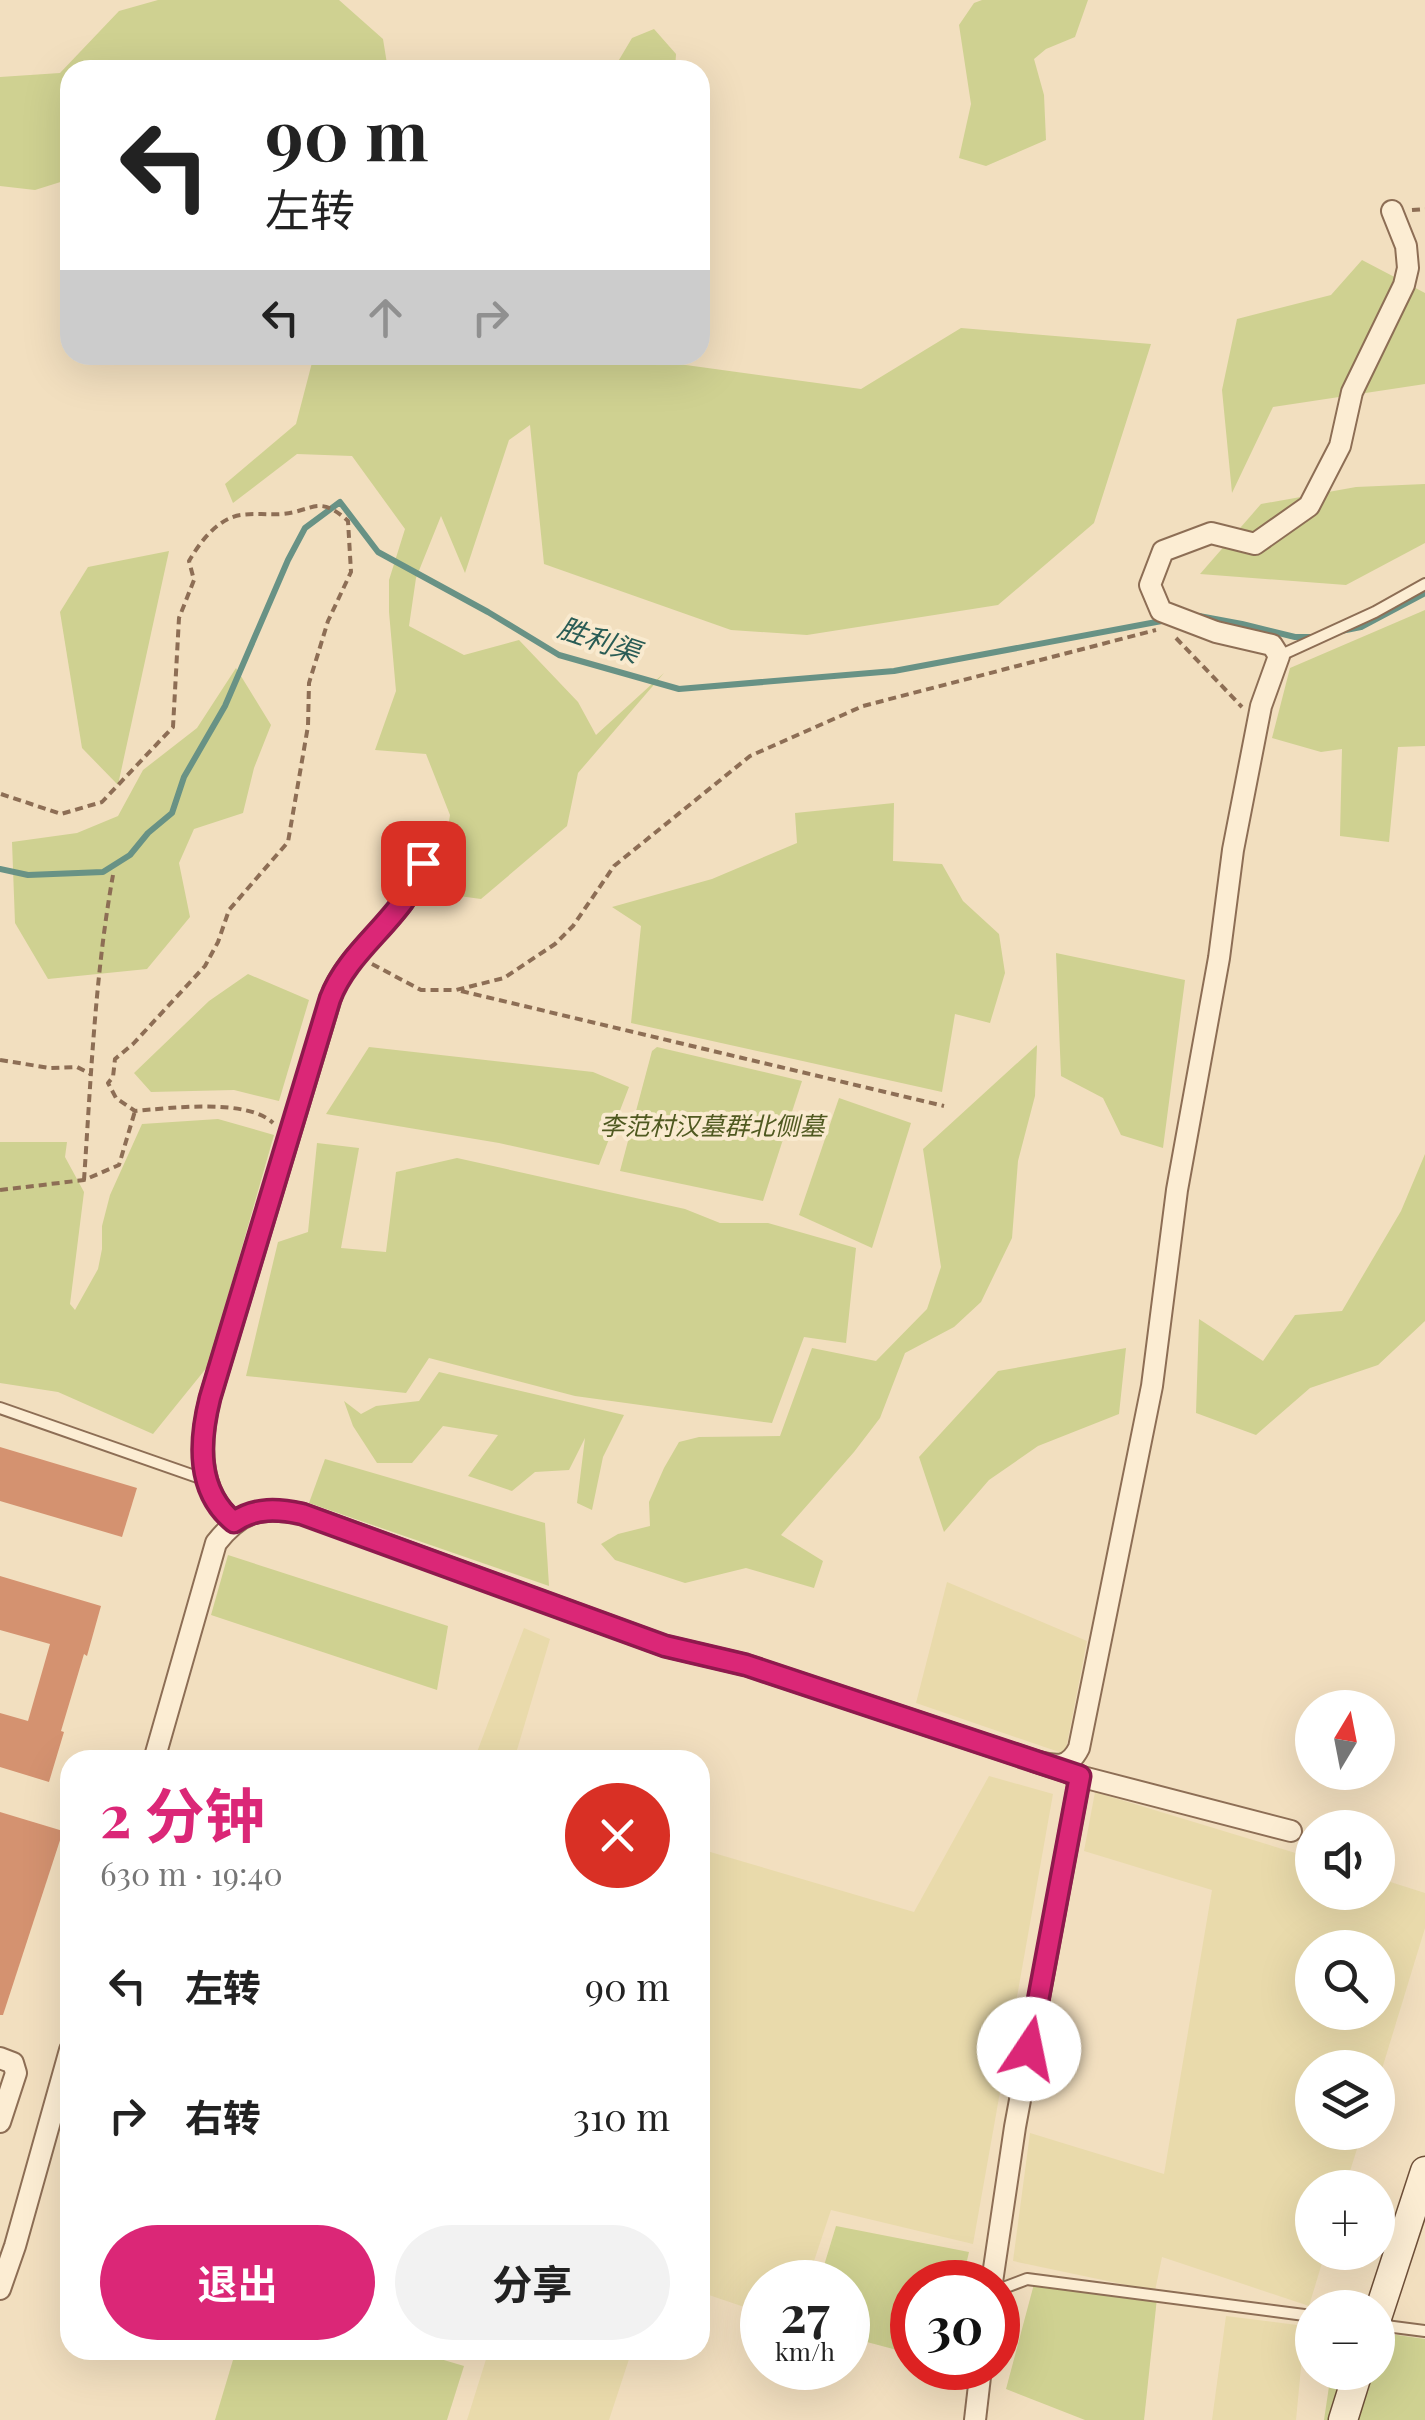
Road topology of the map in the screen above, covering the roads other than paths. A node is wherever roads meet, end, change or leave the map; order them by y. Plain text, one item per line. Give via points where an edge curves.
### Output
1 (1392, 211) dead end
2 (1425, 584) edge
3 (1279, 656) junction
4 (423, 863) dead end
5 (0, 1408) edge
6 (206, 1480) junction
7 (234, 1522) junction
8 (157, 1750) edge
9 (1034, 1761) junction
10 (1080, 1776) junction
11 (1291, 1831) dead end
12 (0, 2058) edge
13 (60, 2086) edge
14 (0, 2122) edge
15 (1425, 2171) edge
16 (995, 2260) edge
17 (1020, 2282) edge
18 (0, 2289) edge
19 (1386, 2290) edge
20 (1295, 2314) edge
21 (1395, 2327) edge
22 (1425, 2331) edge
23 (978, 2390) edge
24 (1352, 2390) edge
25 (974, 2420) edge
26 (1342, 2420) edge

1 - 3 street via 1408,254 1404,285 1352,392 1340,446 1309,506 1255,544 1211,533 1163,551 1150,584 1160,611 1272,645
2 - 3 lane
3 - 9 street via 1262,706 1233,850 1176,1190 1152,1386 1079,1748 1064,1764
4 - 6 street via 402,906 333,991 210,1398
5 - 6 lane
6 - 7 street
7 - 8 street via 216,1543
7 - 9 street via 254,1512 302,1514 665,1646 746,1665
9 - 10 street
10 - 11 street
10 - 16 street
12 - 14 street via 13,2063 16,2073
13 - 18 street
15 - 19 street
17 - 20 lane
21 - 22 lane
23 - 25 street
24 - 26 street

